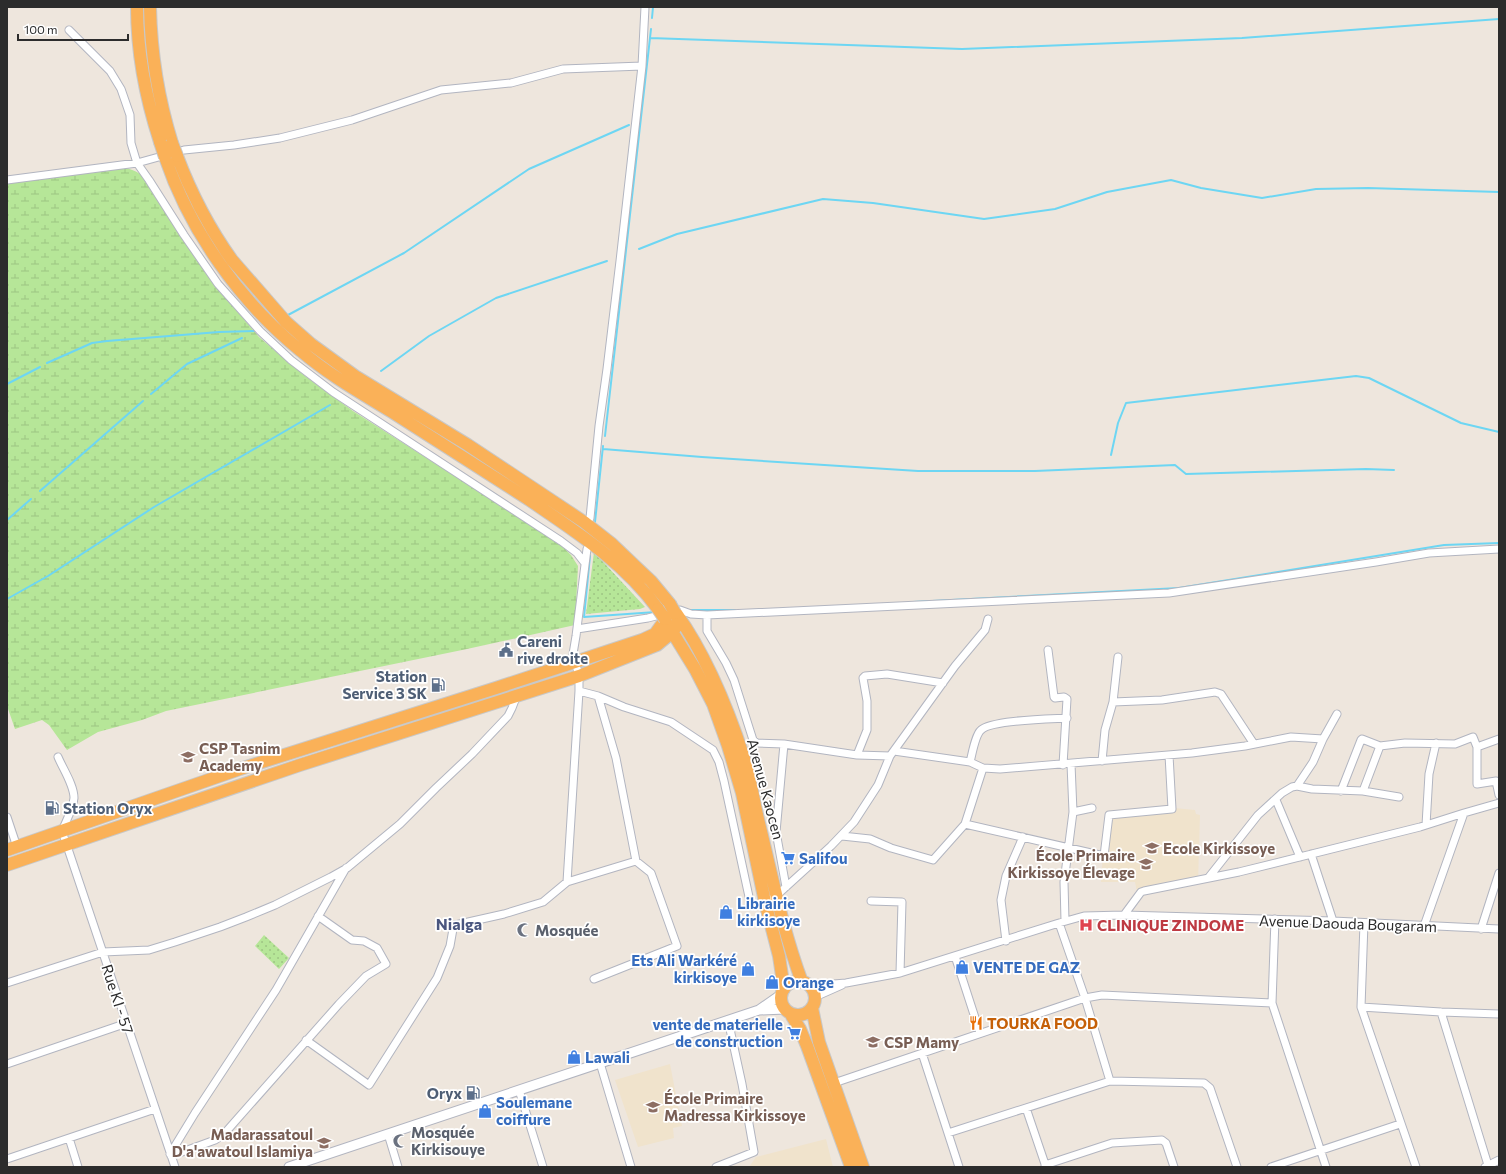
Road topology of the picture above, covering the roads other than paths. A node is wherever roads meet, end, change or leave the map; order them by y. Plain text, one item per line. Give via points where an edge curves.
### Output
1 (137, 7) edge
2 (150, 7) edge
3 (645, 7) edge
4 (69, 30) dead end
5 (642, 66) junction
6 (166, 142) junction
7 (136, 163) junction
8 (7, 180) edge
9 (369, 391) junction
10 (590, 518) dead end
11 (587, 549) dead end
12 (1499, 549) edge
13 (584, 562) junction
14 (674, 610) junction
15 (707, 615) junction
16 (662, 616) junction
17 (988, 619) dead end
18 (576, 629) junction
19 (672, 632) junction
20 (657, 644) junction
21 (1048, 650) dead end
22 (686, 655) junction
23 (1118, 656) dead end
24 (574, 661) junction
25 (579, 676) junction
26 (943, 683) junction
27 (579, 691) junction
28 (517, 695) junction
29 (598, 696) junction
30 (468, 697) junction
31 (1114, 702) junction
32 (428, 710) junction
33 (472, 710) junction
34 (1338, 714) dead end
35 (1067, 718) junction
36 (432, 723) junction
37 (1323, 739) junction
38 (1499, 739) edge
39 (1436, 743) junction
40 (784, 744) junction
41 (1254, 744) junction
42 (1380, 746) junction
43 (1477, 747) junction
44 (892, 754) junction
45 (857, 755) junction
46 (1169, 756) junction
47 (58, 757) dead end
48 (970, 762) junction
49 (1102, 762) junction
50 (1071, 764) junction
51 (1064, 765) junction
52 (983, 768) junction
53 (1296, 786) junction
54 (1341, 791) junction
55 (1363, 791) junction
56 (1499, 795) edge
57 (1399, 797) dead end
58 (1276, 800) junction
59 (1499, 803) edge
60 (1092, 808) dead end
61 (1073, 812) junction
62 (1464, 814) junction
63 (7, 817) edge
64 (965, 824) junction
65 (1426, 825) junction
66 (62, 831) junction
67 (842, 836) junction
68 (1023, 837) junction
69 (67, 845) junction
70 (12, 848) edge
71 (1069, 848) junction
72 (1311, 854) junction
73 (1300, 857) junction
74 (636, 861) junction
75 (7, 865) edge
76 (347, 868) junction
77 (1499, 873) edge
78 (1209, 877) junction
79 (567, 882) junction
80 (786, 887) junction
81 (776, 896) junction
82 (871, 901) dead end
83 (765, 902) junction
84 (1124, 915) junction
85 (318, 916) junction
86 (1275, 919) junction
87 (1333, 921) junction
88 (1062, 922) junction
89 (1364, 922) junction
90 (1424, 926) junction
91 (1482, 928) junction
92 (1499, 929) edge
93 (1006, 941) junction
94 (103, 952) junction
95 (955, 956) junction
96 (900, 974) junction
97 (594, 979) dead end
98 (7, 983) edge
99 (846, 983) junction
100 (806, 984) junction
101 (783, 991) junction
102 (1085, 998) junction
103 (813, 1003) junction
104 (1272, 1003) junction
105 (1361, 1007) junction
106 (759, 1010) junction
107 (788, 1011) junction
108 (1441, 1012) junction
109 (1499, 1014) edge
110 (728, 1020) junction
111 (127, 1023) junction
112 (980, 1033) junction
113 (306, 1040) junction
114 (922, 1053) junction
115 (600, 1063) junction
116 (7, 1064) edge
117 (1110, 1080) junction
118 (834, 1084) junction
119 (519, 1090) junction
120 (1026, 1108) junction
121 (155, 1109) junction
122 (1400, 1124) junction
123 (948, 1133) junction
124 (388, 1134) junction
125 (68, 1138) junction
126 (1321, 1150) junction
127 (170, 1155) junction
128 (7, 1159) edge
129 (1499, 1160) edge
130 (310, 1164) edge
131 (1046, 1166) edge
132 (1487, 1166) edge
133 (78, 1167) edge
134 (174, 1167) edge
135 (289, 1167) edge
136 (398, 1167) edge
137 (543, 1167) edge
138 (631, 1167) edge
139 (716, 1167) edge
140 (851, 1167) edge
141 (863, 1167) edge
142 (959, 1167) edge
143 (1174, 1167) edge
144 (1237, 1167) edge
145 (1271, 1167) edge
146 (1326, 1167) edge
147 (1416, 1167) edge

1 - 6 highway via 144,76 153,121
2 - 6 highway via 152,54
3 - 5 street
4 - 7 street via 110,71 121,89 130,115 131,143
5 - 7 street via 563,69 511,84 441,90 352,120 300,134 184,150
5 - 10 street
6 - 9 highway, bridge via 178,191 195,225 244,295 271,315 301,352
7 - 8 street
7 - 13 street via 218,284 260,331 291,360 351,405 561,541 578,553
9 - 14 highway, Avenue Kaocen via 468,445 584,522 651,581
9 - 16 highway, Avenue Kaocen via 585,537 641,588
11 - 13 street
12 - 15 street via 1429,553 1169,593
13 - 18 street
14 - 19 highway via 678,623
14 - 81 highway, Avenue Kaocen via 706,662 744,759
15 - 18 street via 690,614 680,610 648,618
15 - 40 street via 707,631 734,680 753,740
16 - 19 highway, Avenue Kaocen
16 - 24 highway via 659,629 652,635
17 - 26 street via 985,630
18 - 24 street
19 - 20 highway
19 - 22 highway, Avenue Kaocen
20 - 22 highway via 671,646
20 - 25 highway
21 - 35 street via 1054,697 1067,699
22 - 83 highway, Avenue Kaocen via 712,704 728,746 742,793
23 - 31 street
24 - 25 street
24 - 30 highway
25 - 27 street
25 - 28 highway
26 - 44 street
26 - 45 street via 888,674 865,676 863,678 867,702 866,730
27 - 29 street
27 - 79 street
28 - 33 highway
28 - 76 street via 508,716 482,744 400,824
29 - 74 street via 616,758
29 - 83 street via 671,722 713,750 724,781 751,906
30 - 32 highway
30 - 33 highway
31 - 41 street via 1162,700 1215,692 1221,694
31 - 49 street via 1105,730
32 - 36 highway
32 - 66 highway via 240,769
33 - 36 highway
34 - 37 street
35 - 48 street via 1010,721 984,728 978,733
35 - 51 street
36 - 69 highway via 300,765
37 - 41 street via 1291,737
37 - 53 street via 1313,762
38 - 43 street
39 - 42 street
39 - 43 street via 1455,744 1473,737
39 - 65 street via 1429,774
40 - 45 street
40 - 80 street via 776,832
41 - 46 street
42 - 54 street via 1361,740
42 - 55 street
43 - 56 street via 1476,784 1496,781
44 - 45 street
44 - 48 street
44 - 67 street via 878,785
46 - 49 street
46 - 71 street via 1172,809 1110,814 1104,856
47 - 66 street via 74,796
48 - 52 street
49 - 50 street
50 - 51 street
50 - 61 street
51 - 52 street
52 - 64 street
53 - 54 street
53 - 58 street
54 - 55 street
55 - 57 street
58 - 73 street
58 - 78 street via 1257,816
59 - 62 street
60 - 61 street
61 - 71 street
62 - 65 street
62 - 90 street
63 - 70 street
64 - 67 street via 933,860 870,839
64 - 68 street
65 - 72 street
66 - 69 street, Rue KI - 57
66 - 70 highway
67 - 80 street
68 - 71 street
68 - 93 street via 1006,876 1001,900
69 - 75 highway
69 - 94 street, Rue KI - 57
71 - 88 street
72 - 73 street
72 - 87 street
73 - 78 street
74 - 79 street
74 - 97 street via 651,872 677,946
76 - 85 street
76 - 94 street via 275,905 220,927 149,950
77 - 91 street
78 - 84 street via 1141,892
79 - 113 street via 543,902 455,925 450,946 437,978 369,1085
80 - 81 street
81 - 83 street
81 - 100 highway, Avenue Kaocen via 792,953
82 - 96 street via 902,902
83 - 101 highway, Avenue Kaocen via 779,956
84 - 86 street, Avenue Daouda Bougaram
84 - 88 street, Avenue Daouda Bougaram via 1084,916
85 - 113 street via 352,940 364,941 377,948 386,962 366,976
85 - 127 street via 276,990 194,1113
86 - 87 street, Avenue Daouda Bougaram
86 - 104 street
87 - 89 street, Avenue Daouda Bougaram
88 - 93 street, Avenue Daouda Bougaram
88 - 102 street
89 - 90 street, Avenue Daouda Bougaram
89 - 105 street
90 - 91 street, Avenue Daouda Bougaram
91 - 92 street, Avenue Daouda Bougaram
93 - 95 street, Avenue Daouda Bougaram
94 - 98 street
94 - 111 street, Rue KI - 57
95 - 96 street, Avenue Daouda Bougaram
95 - 112 street
96 - 99 street, Avenue Daouda Bougaram
99 - 100 street, Avenue Daouda Bougaram
99 - 103 street, Avenue Daouda Bougaram
100 - 101 highway via 792,983
100 - 103 highway via 814,992
101 - 106 street
101 - 107 highway via 782,1004
102 - 104 street via 1102,994
102 - 112 street
102 - 117 street
103 - 107 highway via 802,1015
103 - 118 highway via 819,1042
104 - 126 street
105 - 108 street
105 - 122 street
106 - 107 street
106 - 110 street
107 - 140 highway via 807,1046
108 - 109 street
108 - 132 street
110 - 115 street
110 - 139 street via 754,1152
111 - 116 street
111 - 121 street, Rue KI - 57
112 - 114 street
113 - 127 street via 224,1134 215,1140
114 - 118 street
114 - 123 street
115 - 119 street
115 - 138 street
117 - 120 street
117 - 144 street via 1208,1085
118 - 141 highway
119 - 124 street
119 - 137 street
120 - 123 street
120 - 131 street
121 - 125 street
121 - 127 street, Rue KI - 57
122 - 126 street
122 - 147 street
123 - 142 street
124 - 130 street
124 - 136 street
125 - 128 street
125 - 133 street
126 - 145 street
126 - 146 street
127 - 134 street, Rue KI - 57
129 - 132 street
130 - 135 street
131 - 143 street via 1112,1143 1162,1140 1166,1143

